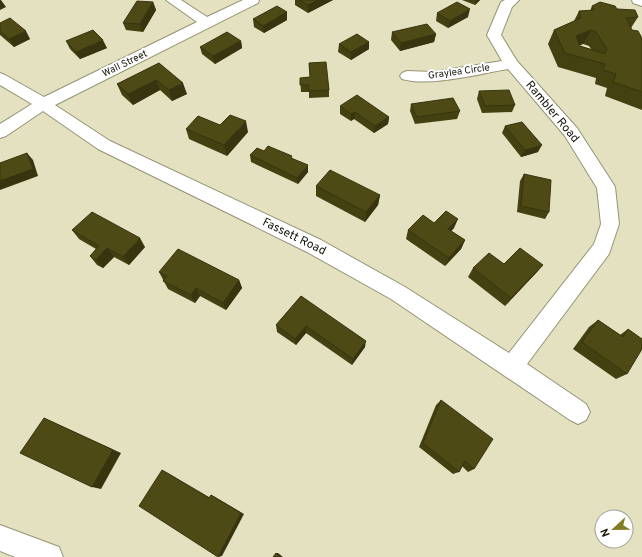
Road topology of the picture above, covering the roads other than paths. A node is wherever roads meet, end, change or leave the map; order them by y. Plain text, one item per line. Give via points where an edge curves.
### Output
1 (172, 0) edge
2 (253, 0) edge
3 (513, 0) edge
4 (638, 0) edge
5 (642, 2) edge
6 (208, 23) junction
7 (511, 64) junction
8 (407, 76) dead end
9 (0, 78) edge
10 (43, 104) junction
11 (0, 132) edge
12 (512, 367) junction
13 (578, 412) dead end
14 (0, 538) edge
15 (49, 557) edge

1 - 6 street
2 - 6 street, Wall Street
3 - 7 street, Rambler Road via 506,5 494,35
4 - 5 street
6 - 10 street, Wall Street
7 - 8 street, Graylea Circle via 433,77
7 - 12 street, Rambler Road via 571,132 606,187 610,224 602,248
9 - 10 street, Fassett Road
10 - 11 street, Wall Street
10 - 12 street, Fassett Road via 104,145 314,246 398,293
12 - 13 street, Fassett Road
14 - 15 street

